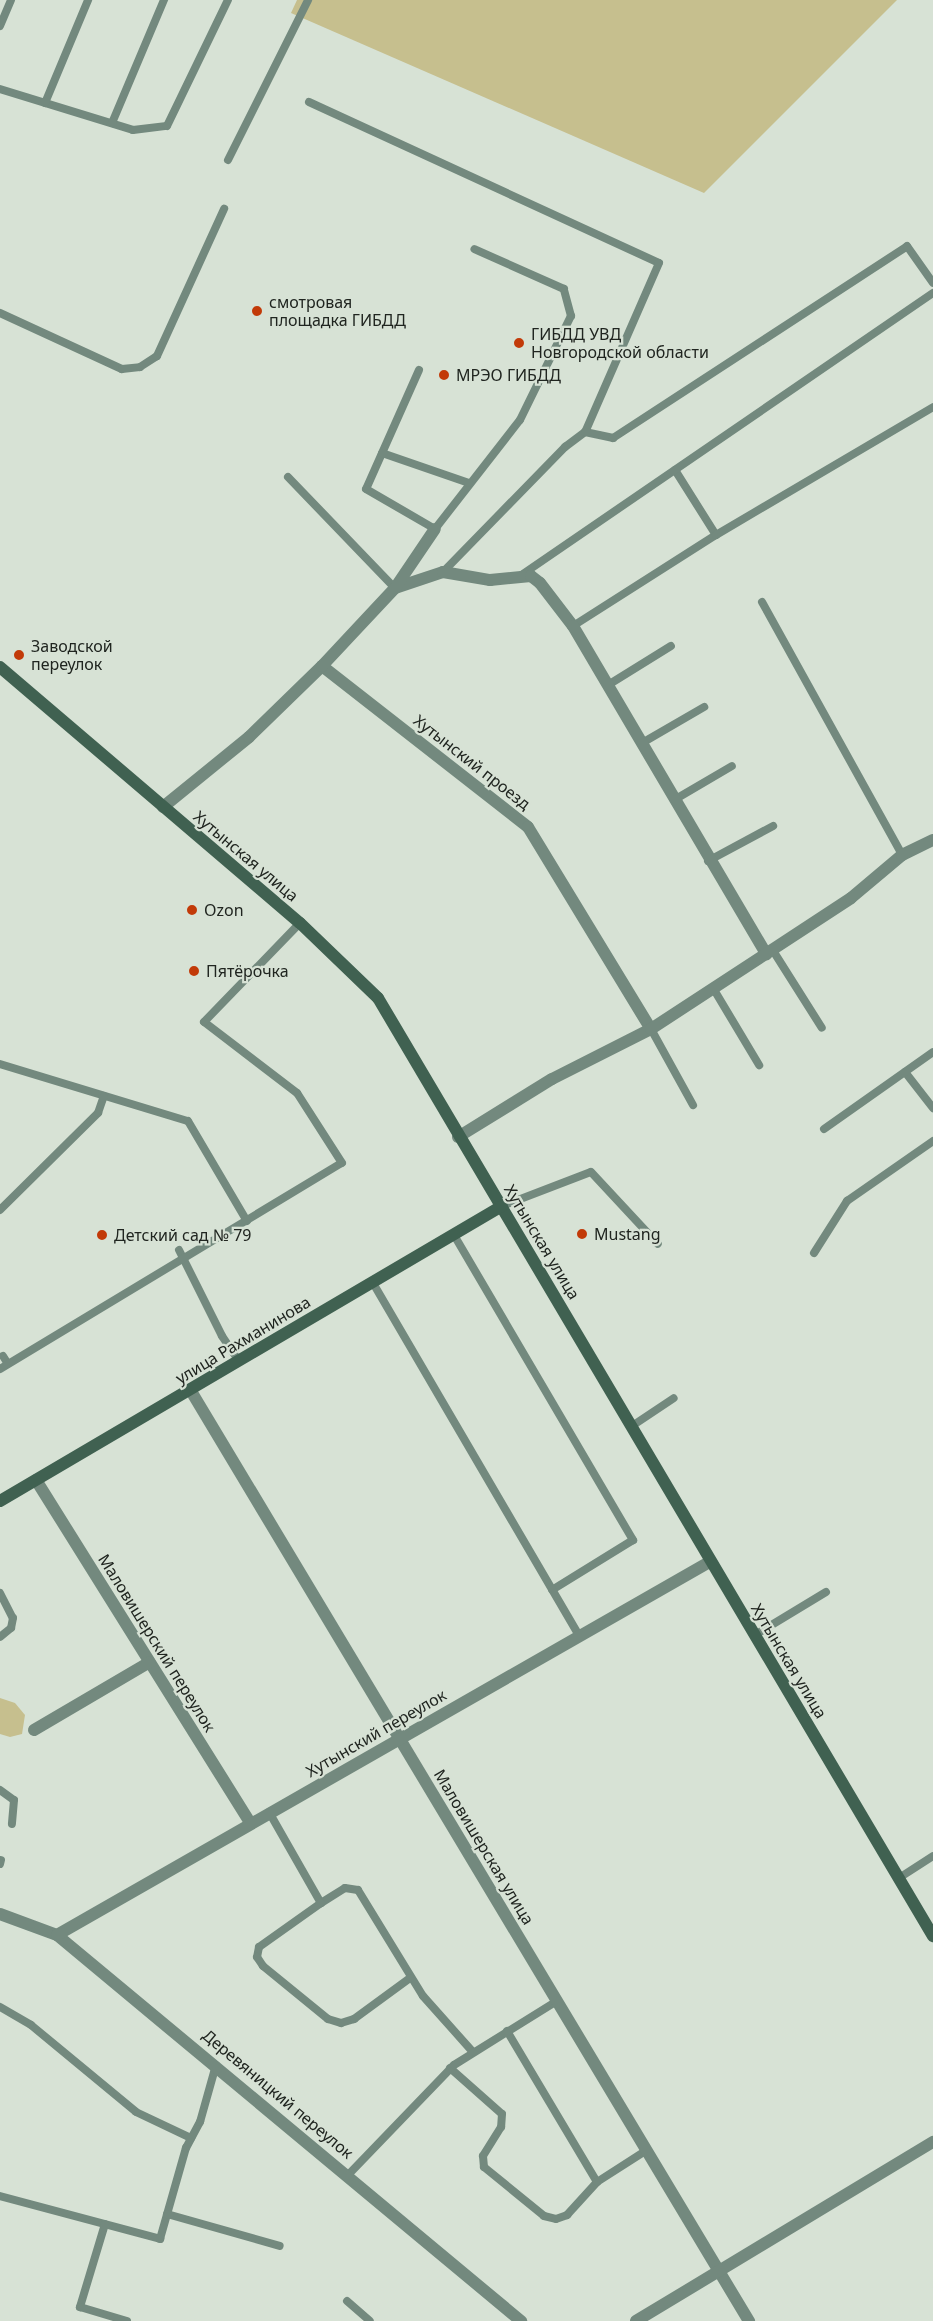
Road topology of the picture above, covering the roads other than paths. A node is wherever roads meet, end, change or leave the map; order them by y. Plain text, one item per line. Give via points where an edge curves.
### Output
1 (11, 0) edge
2 (88, 0) edge
3 (164, 0) edge
4 (228, 0) edge
5 (308, 0) edge
6 (0, 26) edge
7 (0, 89) edge
8 (309, 102) dead end
9 (45, 103) junction
10 (112, 123) junction
11 (228, 160) dead end
12 (224, 209) dead end
13 (474, 249) dead end
14 (933, 284) edge
15 (933, 293) edge
16 (0, 313) edge
17 (419, 370) dead end
18 (933, 407) edge
19 (585, 432) junction
20 (382, 453) junction
21 (675, 470) junction
22 (288, 477) dead end
23 (469, 483) junction
24 (435, 529) junction
25 (716, 535) junction
26 (443, 572) junction
27 (516, 578) junction
28 (395, 588) junction
29 (762, 602) dead end
30 (573, 626) junction
31 (671, 646) dead end
32 (322, 666) junction
33 (0, 667) edge
34 (608, 685) junction
35 (704, 707) dead end
36 (642, 743) junction
37 (732, 766) dead end
38 (674, 800) junction
39 (163, 807) junction
40 (773, 826) dead end
41 (933, 840) edge
42 (902, 855) junction
43 (708, 861) junction
44 (300, 923) junction
45 (769, 952) junction
46 (713, 988) junction
47 (822, 1028) dead end
48 (651, 1029) junction
49 (933, 1052) edge
50 (0, 1064) edge
51 (759, 1065) dead end
52 (906, 1072) junction
53 (104, 1096) junction
54 (693, 1105) dead end
55 (933, 1108) edge
56 (824, 1128) dead end
57 (458, 1137) junction
58 (933, 1141) edge
59 (502, 1206) junction
60 (0, 1210) edge
61 (247, 1221) junction
62 (454, 1235) junction
63 (658, 1244) dead end
64 (179, 1250) dead end
65 (814, 1253) dead end
66 (185, 1258) junction
67 (374, 1283) junction
68 (3, 1356) dead end
69 (239, 1361) junction
70 (8, 1364) junction
71 (0, 1369) edge
72 (191, 1391) junction
73 (674, 1398) dead end
74 (632, 1426) junction
75 (36, 1480) junction
76 (0, 1501) edge
77 (711, 1561) junction
78 (552, 1590) junction
79 (826, 1592) dead end
80 (0, 1593) edge
81 (755, 1635) junction
82 (579, 1636) junction
83 (0, 1637) edge
84 (150, 1662) junction
85 (34, 1730) dead end
86 (399, 1739) junction
87 (0, 1790) edge
88 (269, 1812) junction
89 (250, 1823) junction
90 (12, 1824) dead end
91 (933, 1856) edge
92 (899, 1878) junction
93 (321, 1903) junction
94 (0, 1914) edge
95 (57, 1935) junction
96 (933, 1936) edge
97 (410, 1978) junction
98 (557, 2001) junction
99 (0, 2007) edge
100 (507, 2031) junction
101 (472, 2051) junction
102 (217, 2065) junction
103 (450, 2068) junction
104 (191, 2138) junction
105 (933, 2142) edge
106 (647, 2150) junction
107 (349, 2174) junction
108 (597, 2182) junction
109 (0, 2196) edge
110 (167, 2214) junction
111 (105, 2224) junction
112 (280, 2246) dead end
113 (718, 2269) junction
114 (347, 2301) dead end
115 (127, 2321) edge
116 (370, 2321) edge
117 (521, 2321) edge
118 (636, 2321) edge
119 (749, 2321) edge

1 - 6 lane
2 - 9 lane
3 - 10 lane
4 - 10 lane via 167,126 133,130
5 - 11 lane
7 - 9 lane
8 - 19 lane via 659,263
9 - 10 lane
12 - 16 lane via 158,356 140,367 122,369
13 - 23 lane via 564,289 571,316 520,420
14 - 19 lane via 908,246 613,438
15 - 21 lane
17 - 20 lane
18 - 25 lane
19 - 26 lane via 565,447
20 - 23 lane
20 - 24 lane via 366,489
21 - 25 lane
21 - 27 lane
22 - 28 lane
23 - 24 lane
24 - 28 street
25 - 30 lane
26 - 27 street via 490,580
26 - 28 street
27 - 30 street via 531,576
28 - 32 street
29 - 42 lane
30 - 34 street
31 - 34 lane
32 - 39 street via 249,737
32 - 48 street, Хутынский проезд via 528,827
33 - 39 street, Хутынская улица
34 - 36 street
35 - 36 lane
36 - 38 street
37 - 38 lane
38 - 43 street
39 - 44 street, Хутынская улица
40 - 43 lane
41 - 42 street
42 - 45 street via 851,898
43 - 45 street
44 - 57 street, Хутынская улица via 378,998
44 - 61 lane via 204,1022 297,1093 342,1163
45 - 46 street
45 - 47 lane
46 - 48 street
46 - 51 lane
48 - 54 lane
48 - 57 street via 552,1079
49 - 52 lane
50 - 53 lane
52 - 55 lane
52 - 56 lane
53 - 60 lane via 98,1113
53 - 61 lane via 188,1121
57 - 59 street, Хутынская улица
58 - 65 lane via 846,1201
59 - 62 street, улица Рахманинова
59 - 63 lane via 591,1172
59 - 74 street, Хутынская улица
61 - 66 lane
62 - 67 street, улица Рахманинова
62 - 78 lane via 633,1540
64 - 66 lane
66 - 69 lane via 222,1336
66 - 70 lane
67 - 69 street, улица Рахманинова
67 - 78 lane
68 - 70 lane
69 - 72 street, улица Рахманинова
70 - 71 lane
72 - 75 street, улица Рахманинова
72 - 86 street, Маловишерская улица
73 - 74 lane
74 - 77 street, Хутынская улица
75 - 76 street, улица Рахманинова
75 - 84 street, Маловишерский переулок
77 - 81 street, Хутынская улица
77 - 82 street, Хутынский переулок
78 - 82 lane
79 - 81 lane
80 - 83 lane via 13,1618 11,1628
81 - 92 street, Хутынская улица
82 - 86 street, Хутынский переулок
84 - 85 street
84 - 89 street, Маловишерский переулок
86 - 88 street, Хутынский переулок
86 - 98 street, Маловишерская улица
87 - 90 lane via 14,1800
88 - 89 street, Хутынский переулок
88 - 93 lane
89 - 95 street, Хутынский переулок
91 - 92 lane
92 - 96 street, Хутынская улица
93 - 97 lane via 345,1888 356,1888
93 - 97 lane via 259,1947 257,1957 263,1966 327,2019 341,2023 354,2019
94 - 95 street, Деревяницкий переулок
95 - 102 street, Деревяницкий переулок
97 - 101 lane
98 - 100 lane
98 - 106 street, Маловишерская улица
99 - 104 lane via 31,2025 136,2112
100 - 101 lane
100 - 108 lane
101 - 103 lane
102 - 104 lane via 200,2122
102 - 107 street, Деревяницкий переулок
103 - 107 lane
103 - 108 lane via 502,2114 501,2127 483,2156 484,2167 544,2216 556,2219 573,2210
104 - 110 lane
105 - 113 street
106 - 108 lane
106 - 113 street, Маловишерская улица
107 - 117 street, Деревяницкий переулок
109 - 111 lane
110 - 111 lane via 160,2239
110 - 112 lane
111 - 115 lane via 80,2307
113 - 118 street
113 - 119 street, Маловишерская улица
114 - 116 lane

